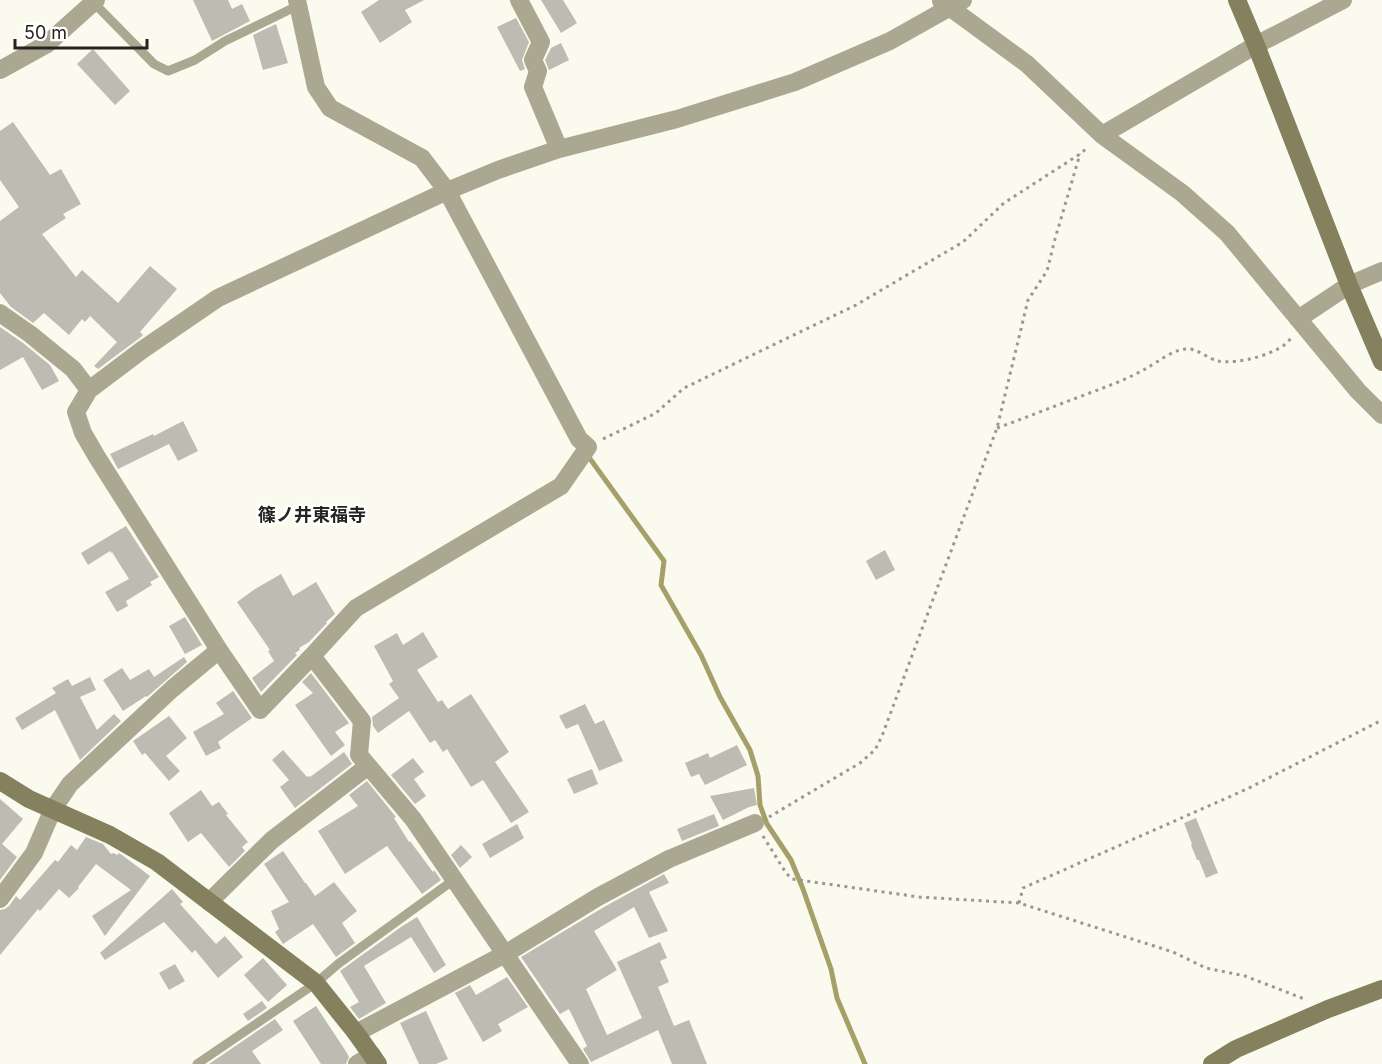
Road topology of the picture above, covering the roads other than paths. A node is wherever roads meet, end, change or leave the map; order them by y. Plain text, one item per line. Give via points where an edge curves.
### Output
1 (299, 0) edge
2 (519, 0) edge
3 (1237, 0) edge
4 (1343, 0) edge
5 (95, 1) edge
6 (951, 2) edge
7 (1256, 45) junction
8 (0, 70) edge
9 (1102, 135) junction
10 (560, 149) junction
11 (447, 190) junction
12 (1382, 271) edge
13 (1348, 285) junction
14 (0, 313) edge
15 (1298, 318) junction
16 (1382, 362) edge
17 (90, 390) junction
18 (1382, 415) edge
19 (219, 650) junction
20 (312, 656) junction
21 (368, 766) junction
22 (0, 781) edge
23 (53, 809) junction
24 (764, 820) road end
25 (455, 879) junction
26 (0, 899) edge
27 (209, 902) junction
28 (505, 954) junction
29 (315, 983) junction
30 (1382, 989) edge
31 (356, 1033) junction
32 (369, 1061) edge
33 (197, 1064) edge
34 (580, 1064) edge
35 (1212, 1064) edge

1 - 5 lane via 293,8 168,71 154,64
1 - 11 street via 316,87 330,108 422,158
2 - 10 street via 541,42 533,60 538,71 533,87
3 - 7 street
4 - 7 street
5 - 8 street via 46,44
6 - 9 street via 1027,64
6 - 10 street via 890,41 795,82 677,119
7 - 9 street
7 - 13 street
9 - 15 street via 1182,193 1227,233
10 - 11 street
11 - 17 street via 218,298
11 - 20 street via 579,439 588,447 561,486 356,608
12 - 13 street
13 - 15 street
13 - 16 street
14 - 17 street via 73,369
15 - 18 street
17 - 19 street via 76,412 83,433
19 - 20 street via 260,710
19 - 23 street via 70,784
20 - 21 street via 362,721 359,755
21 - 25 street via 413,819
21 - 27 street via 272,840
22 - 23 street
23 - 26 street via 33,853
23 - 27 street via 157,862
24 - 28 street via 669,860 598,897
25 - 28 street
25 - 29 lane
27 - 29 street
28 - 31 street
28 - 34 street
29 - 31 street
29 - 33 lane
30 - 35 street via 1236,1048
31 - 32 street

